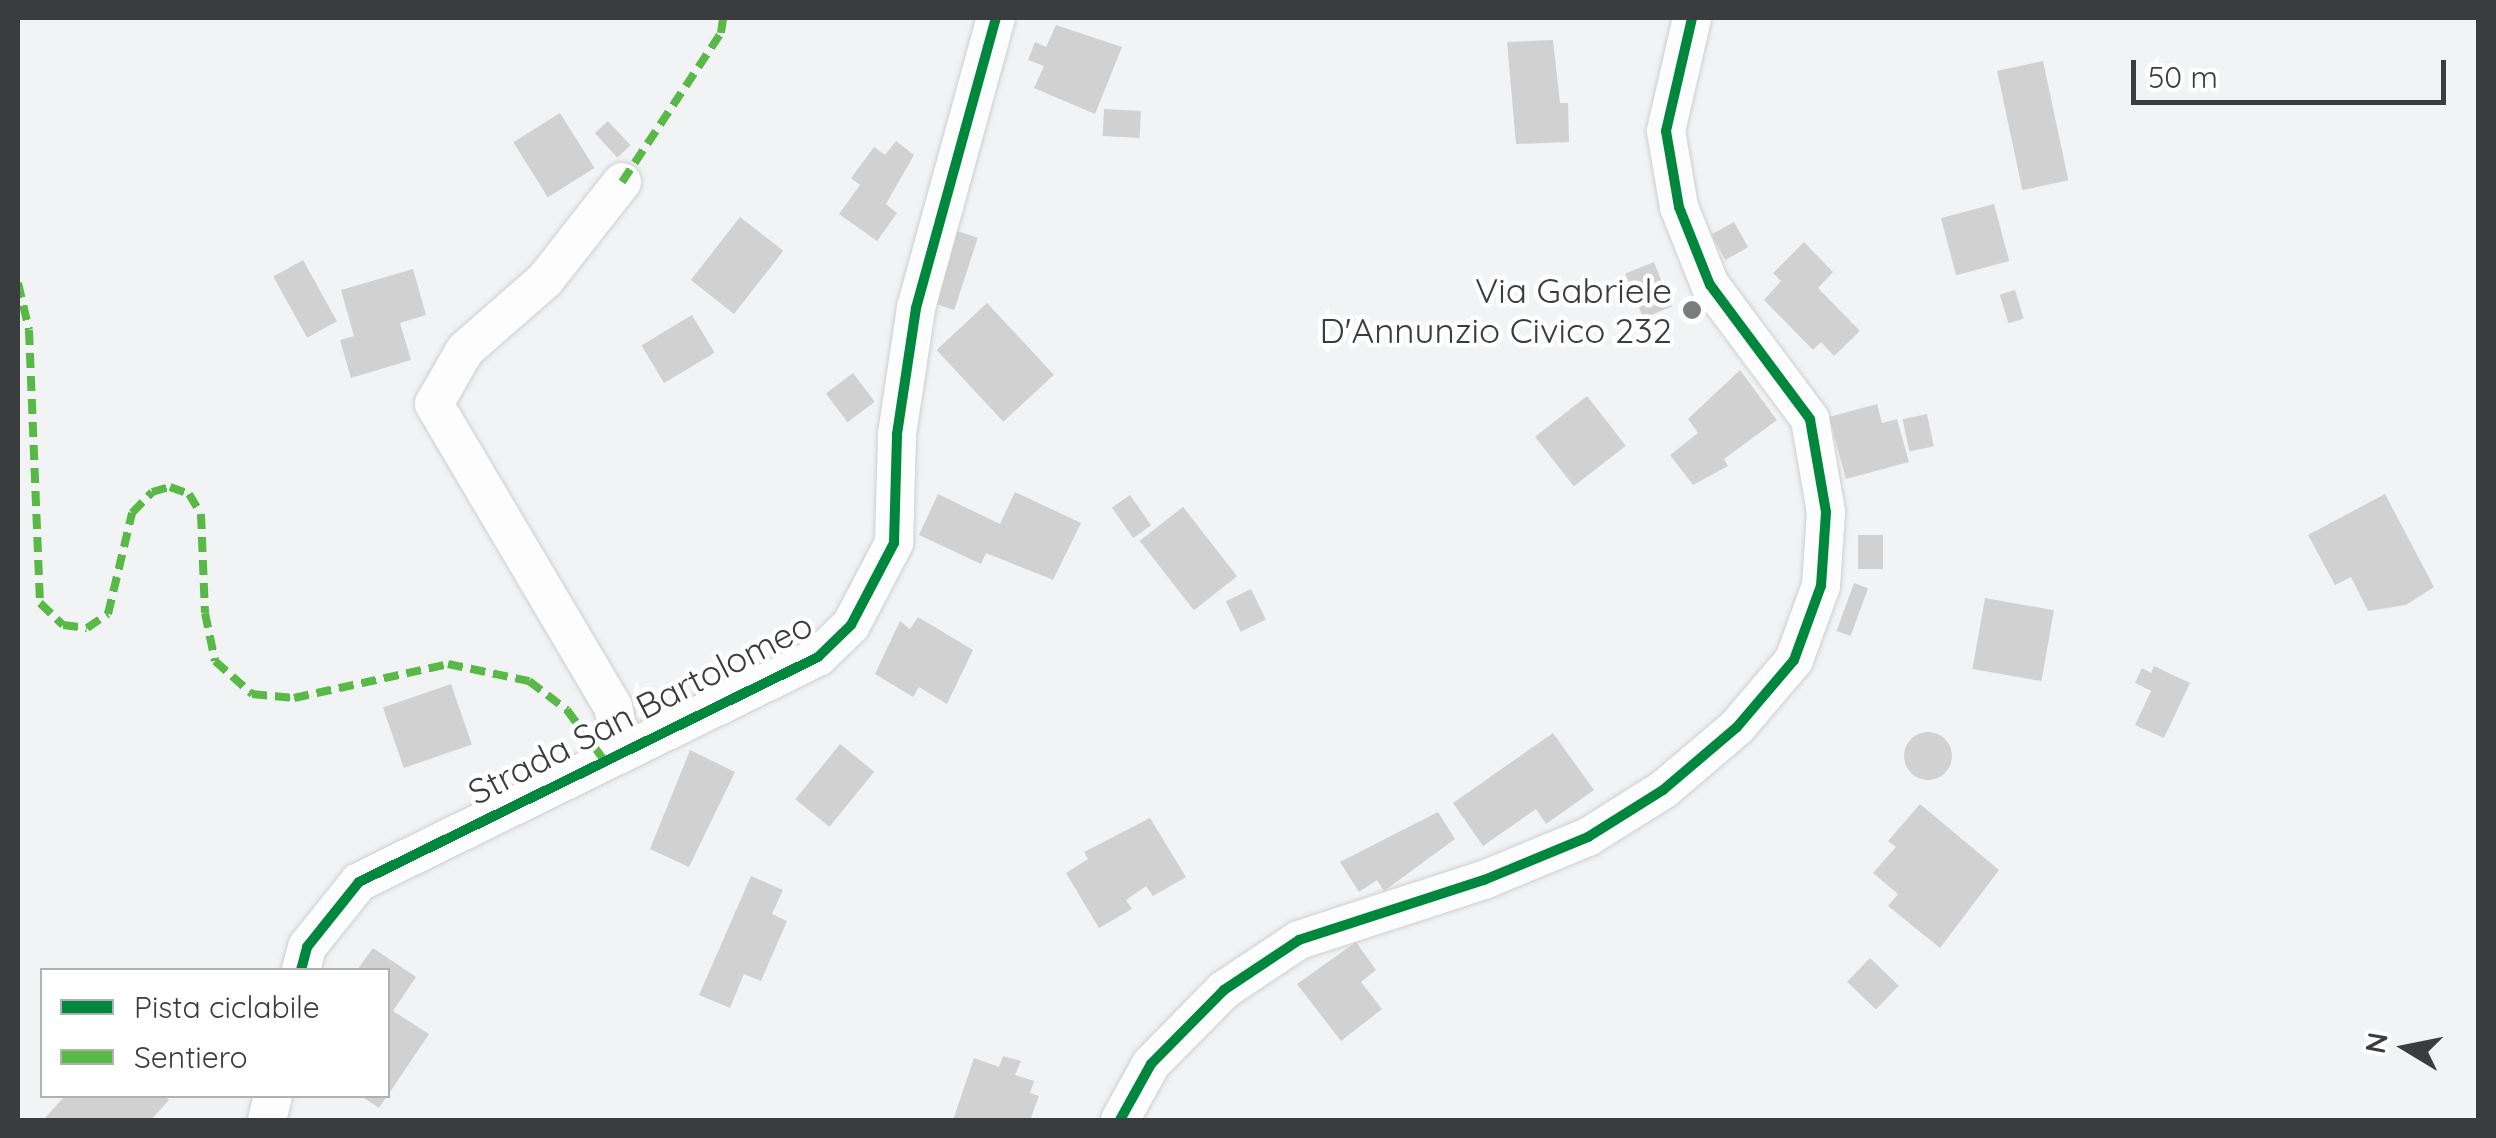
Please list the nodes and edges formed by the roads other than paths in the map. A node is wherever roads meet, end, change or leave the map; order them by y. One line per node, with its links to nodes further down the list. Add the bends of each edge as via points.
1 (996, 18): 4 (street, Strada San Bartolomeo, via 916,308 896,434 894,542 851,625 818,656)
2 (1692, 18): 6 (street, via 1666,130 1680,207 1710,284 1810,419 1826,512 1821,586 1794,660 1737,727 1663,790 1588,836 1484,880 1299,940 1239,980 1150,1064)
3 (622, 182): 4 (street, via 545,280 464,350 434,404 613,707)
4 (622, 751): 5 (street, Strada San Bartolomeo, via 360,882 307,947)
5 (302, 968)
6 (1120, 1120)

